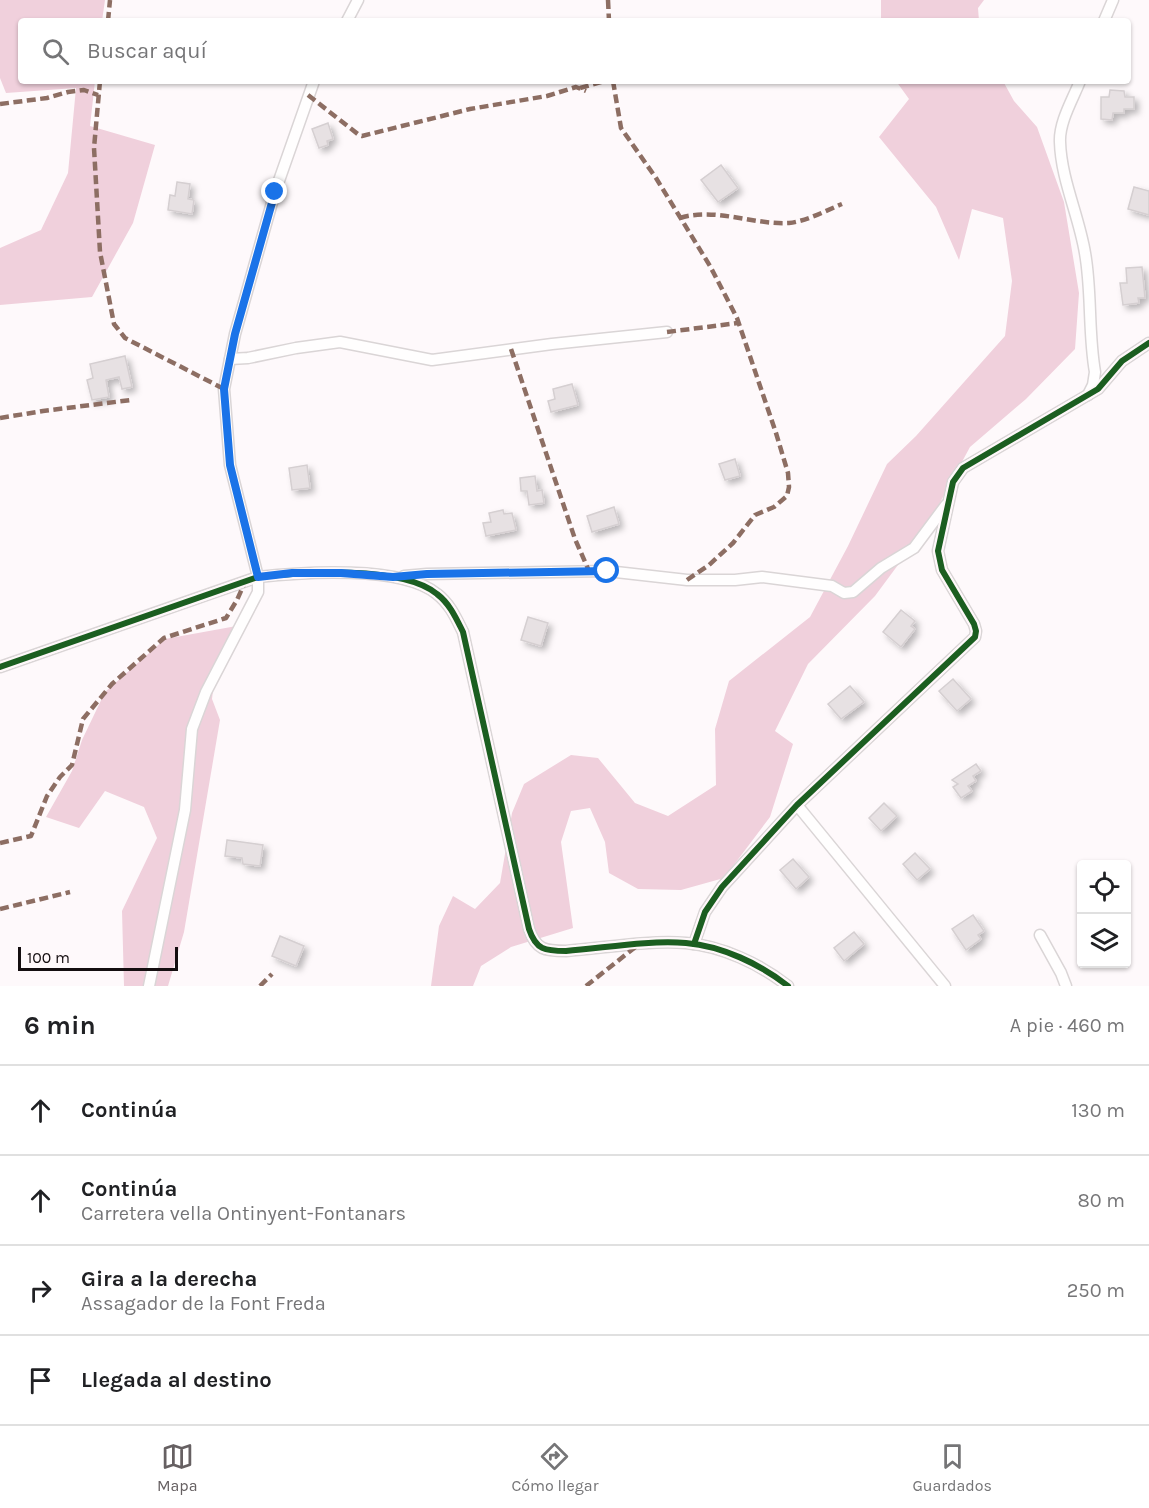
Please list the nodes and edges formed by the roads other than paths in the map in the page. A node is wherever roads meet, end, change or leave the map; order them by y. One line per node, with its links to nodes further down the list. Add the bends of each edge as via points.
1 (358, 0): 3 (street)
2 (1113, 0): 4 (street)
3 (349, 18)
4 (1105, 18)
5 (313, 84): 9 (street, via 275,192)
6 (1079, 84): 10 (street, via 1060,139 1086,256 1095,372)
7 (667, 332): 9 (street, via 432,360 340,342)
8 (1149, 343): 10 (street, via 1122,361)
9 (230, 359): 12 (street, via 224,389 230,465)
10 (1088, 396): 11 (street, via 963,468 953,482)
11 (949, 500): 13 (street, via 914,548 881,568 853,592 762,577 678,580 607,571); 15 (street, via 939,561 974,624 975,637)
12 (258, 577): 13 (street, via 321,573); 14 (street); 18 (street, via 253,604 206,692 192,729 185,810)
13 (393, 577): 17 (street, via 438,595 454,613 463,632 533,939 550,951)
14 (0, 667)
15 (798, 805): 17 (street, via 713,898); 20 (street)
16 (1040, 934): 21 (street)
17 (694, 944): 19 (street, via 752,963)
18 (149, 986)
19 (788, 986)
20 (945, 986)
21 (1066, 986)

